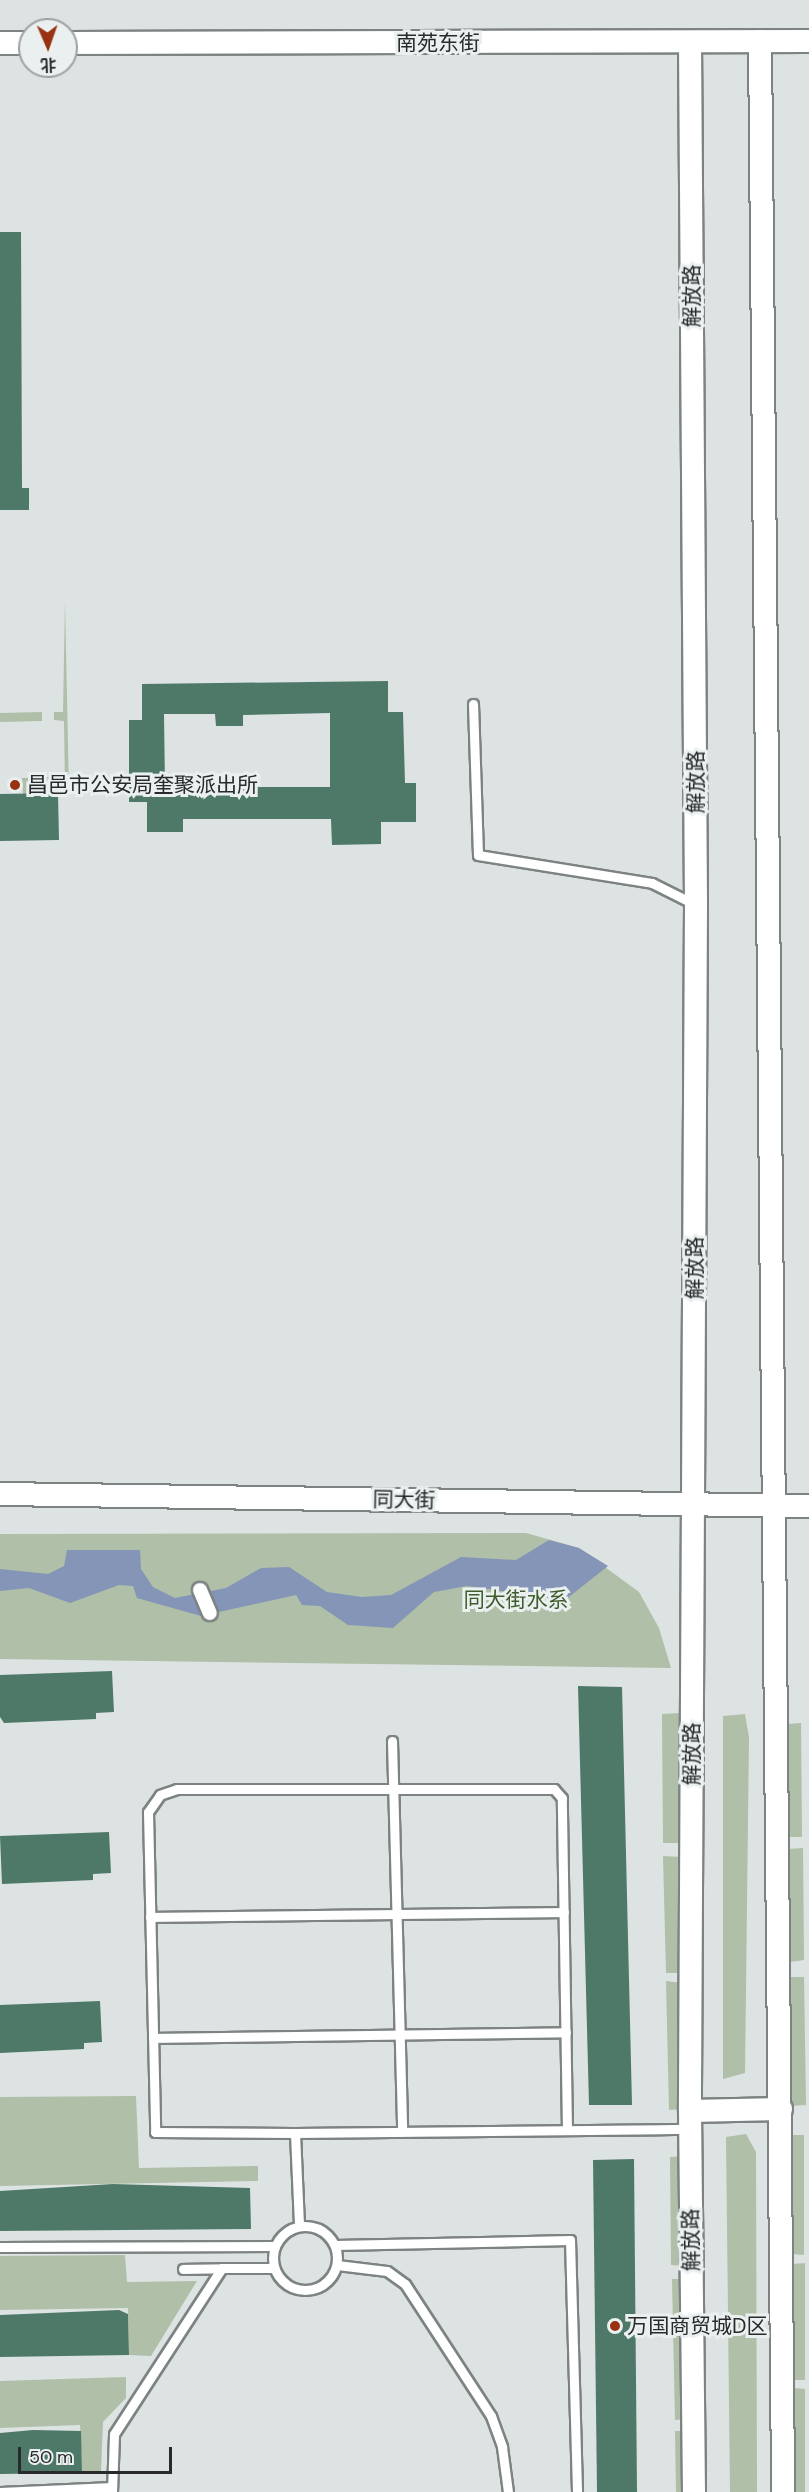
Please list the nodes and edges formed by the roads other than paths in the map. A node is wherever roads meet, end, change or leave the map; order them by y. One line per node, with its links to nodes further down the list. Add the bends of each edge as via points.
1 (760, 41): 2 (street, 南苑东街); 6 (street, 南苑东街); 11 (street)
2 (809, 41)
3 (0, 43): 4 (street)
4 (18, 43)
5 (78, 43): 6 (street, 南苑东街)
6 (690, 43): 8 (street, 解放路)
7 (473, 704): 8 (lane, via 478,855 652,883)
8 (696, 905): 10 (street, 解放路)
9 (0, 1494): 10 (street, 同大街)
10 (694, 1505): 11 (street, 同大街); 24 (street, 解放路)
11 (770, 1506): 12 (street, 同大街); 23 (street)
12 (809, 1506)
13 (200, 1590): 14 (street)
14 (210, 1612)
15 (392, 1741): 16 (lane)
16 (392, 1789): 17 (lane, via 554,1789 562,1798); 18 (lane); 19 (lane, via 177,1789 160,1795 148,1812)
17 (564, 1912): 18 (lane); 20 (lane)
18 (397, 1915): 19 (lane); 21 (lane)
19 (150, 1917): 22 (lane)
20 (566, 2032): 21 (lane); 25 (lane)
21 (401, 2034): 22 (lane); 26 (lane)
22 (153, 2038): 27 (lane, via 155,2132)
23 (781, 2109): 24 (street); 41 (street)
24 (690, 2120): 25 (lane); 40 (street, 解放路)
25 (567, 2130): 26 (lane)
26 (402, 2132): 27 (lane)
27 (295, 2133): 28 (lane)
28 (299, 2226): 29 (lane, via 320,2229); 30 (lane)
29 (335, 2245): 32 (lane); 39 (lane, via 570,2240)
30 (275, 2246): 31 (lane); 34 (lane)
31 (0, 2247)
32 (337, 2265): 34 (lane, via 327,2282 308,2290 287,2285); 38 (lane, via 387,2271 405,2284 491,2416 502,2446)
33 (222, 2268): 34 (lane); 35 (lane); 36 (lane, via 114,2434)
34 (274, 2268)
35 (183, 2269)
36 (112, 2490): 37 (lane)
37 (0, 2492)
38 (508, 2492)
39 (577, 2492)
40 (694, 2492)
41 (783, 2492)

